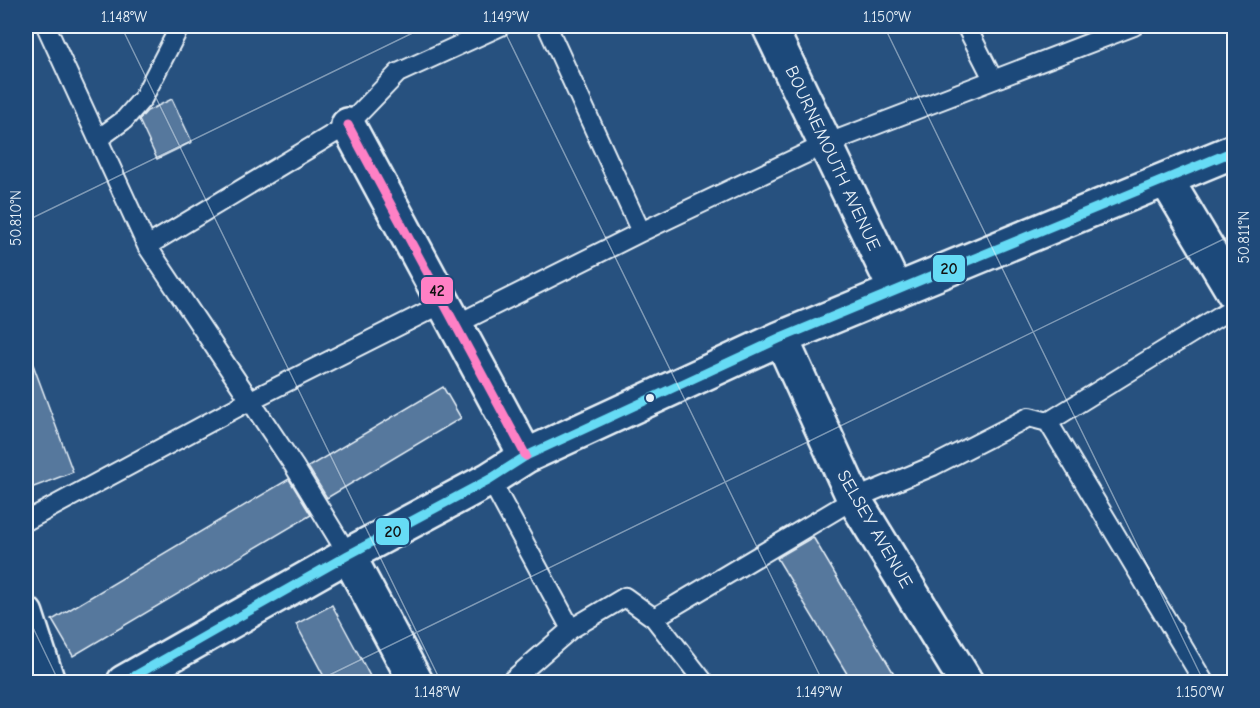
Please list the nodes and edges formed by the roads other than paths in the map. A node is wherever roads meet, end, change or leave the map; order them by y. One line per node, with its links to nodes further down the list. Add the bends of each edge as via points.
1 (46, 26): 10 (lane)
2 (180, 26): 10 (lane, via 143,98 124,120)
3 (501, 26): 9 (lane, via 398,73)
4 (547, 26): 14 (lane)
5 (769, 26): 11 (street, BOURNEMOUTH AVENUE)
6 (966, 26): 8 (lane)
7 (1134, 26): 8 (lane)
8 (993, 79): 11 (lane)
9 (348, 125): 15 (lane); 19 (street)
10 (98, 139): 15 (lane)
11 (826, 144): 14 (lane); 16 (street, BOURNEMOUTH AVENUE)
12 (1234, 151): 13 (street)
13 (1167, 180): 16 (street); 17 (street)
14 (641, 232): 19 (lane)
15 (147, 246): 21 (lane)
16 (896, 291): 20 (street)
17 (1234, 293)
18 (1234, 307): 22 (lane)
19 (449, 314): 21 (lane); 23 (street)
20 (781, 338): 23 (street); 25 (street, SELSEY AVENUE)
21 (249, 401): 26 (lane); 27 (lane)
22 (1048, 422): 25 (lane, via 1029,417 933,466); 37 (lane)
23 (526, 456): 24 (street)
24 (490, 479): 27 (street); 30 (lane)
25 (854, 499): 29 (lane); 36 (street, SELSEY AVENUE)
26 (26, 521)
27 (348, 555): 32 (street); 33 (street)
28 (26, 614): 31 (street)
29 (654, 618): 30 (lane, via 625,597); 35 (lane)
30 (571, 629): 34 (lane)
31 (48, 682)
32 (124, 682)
33 (416, 682)
34 (510, 682)
35 (704, 682)
36 (966, 682)
37 (1204, 682)

